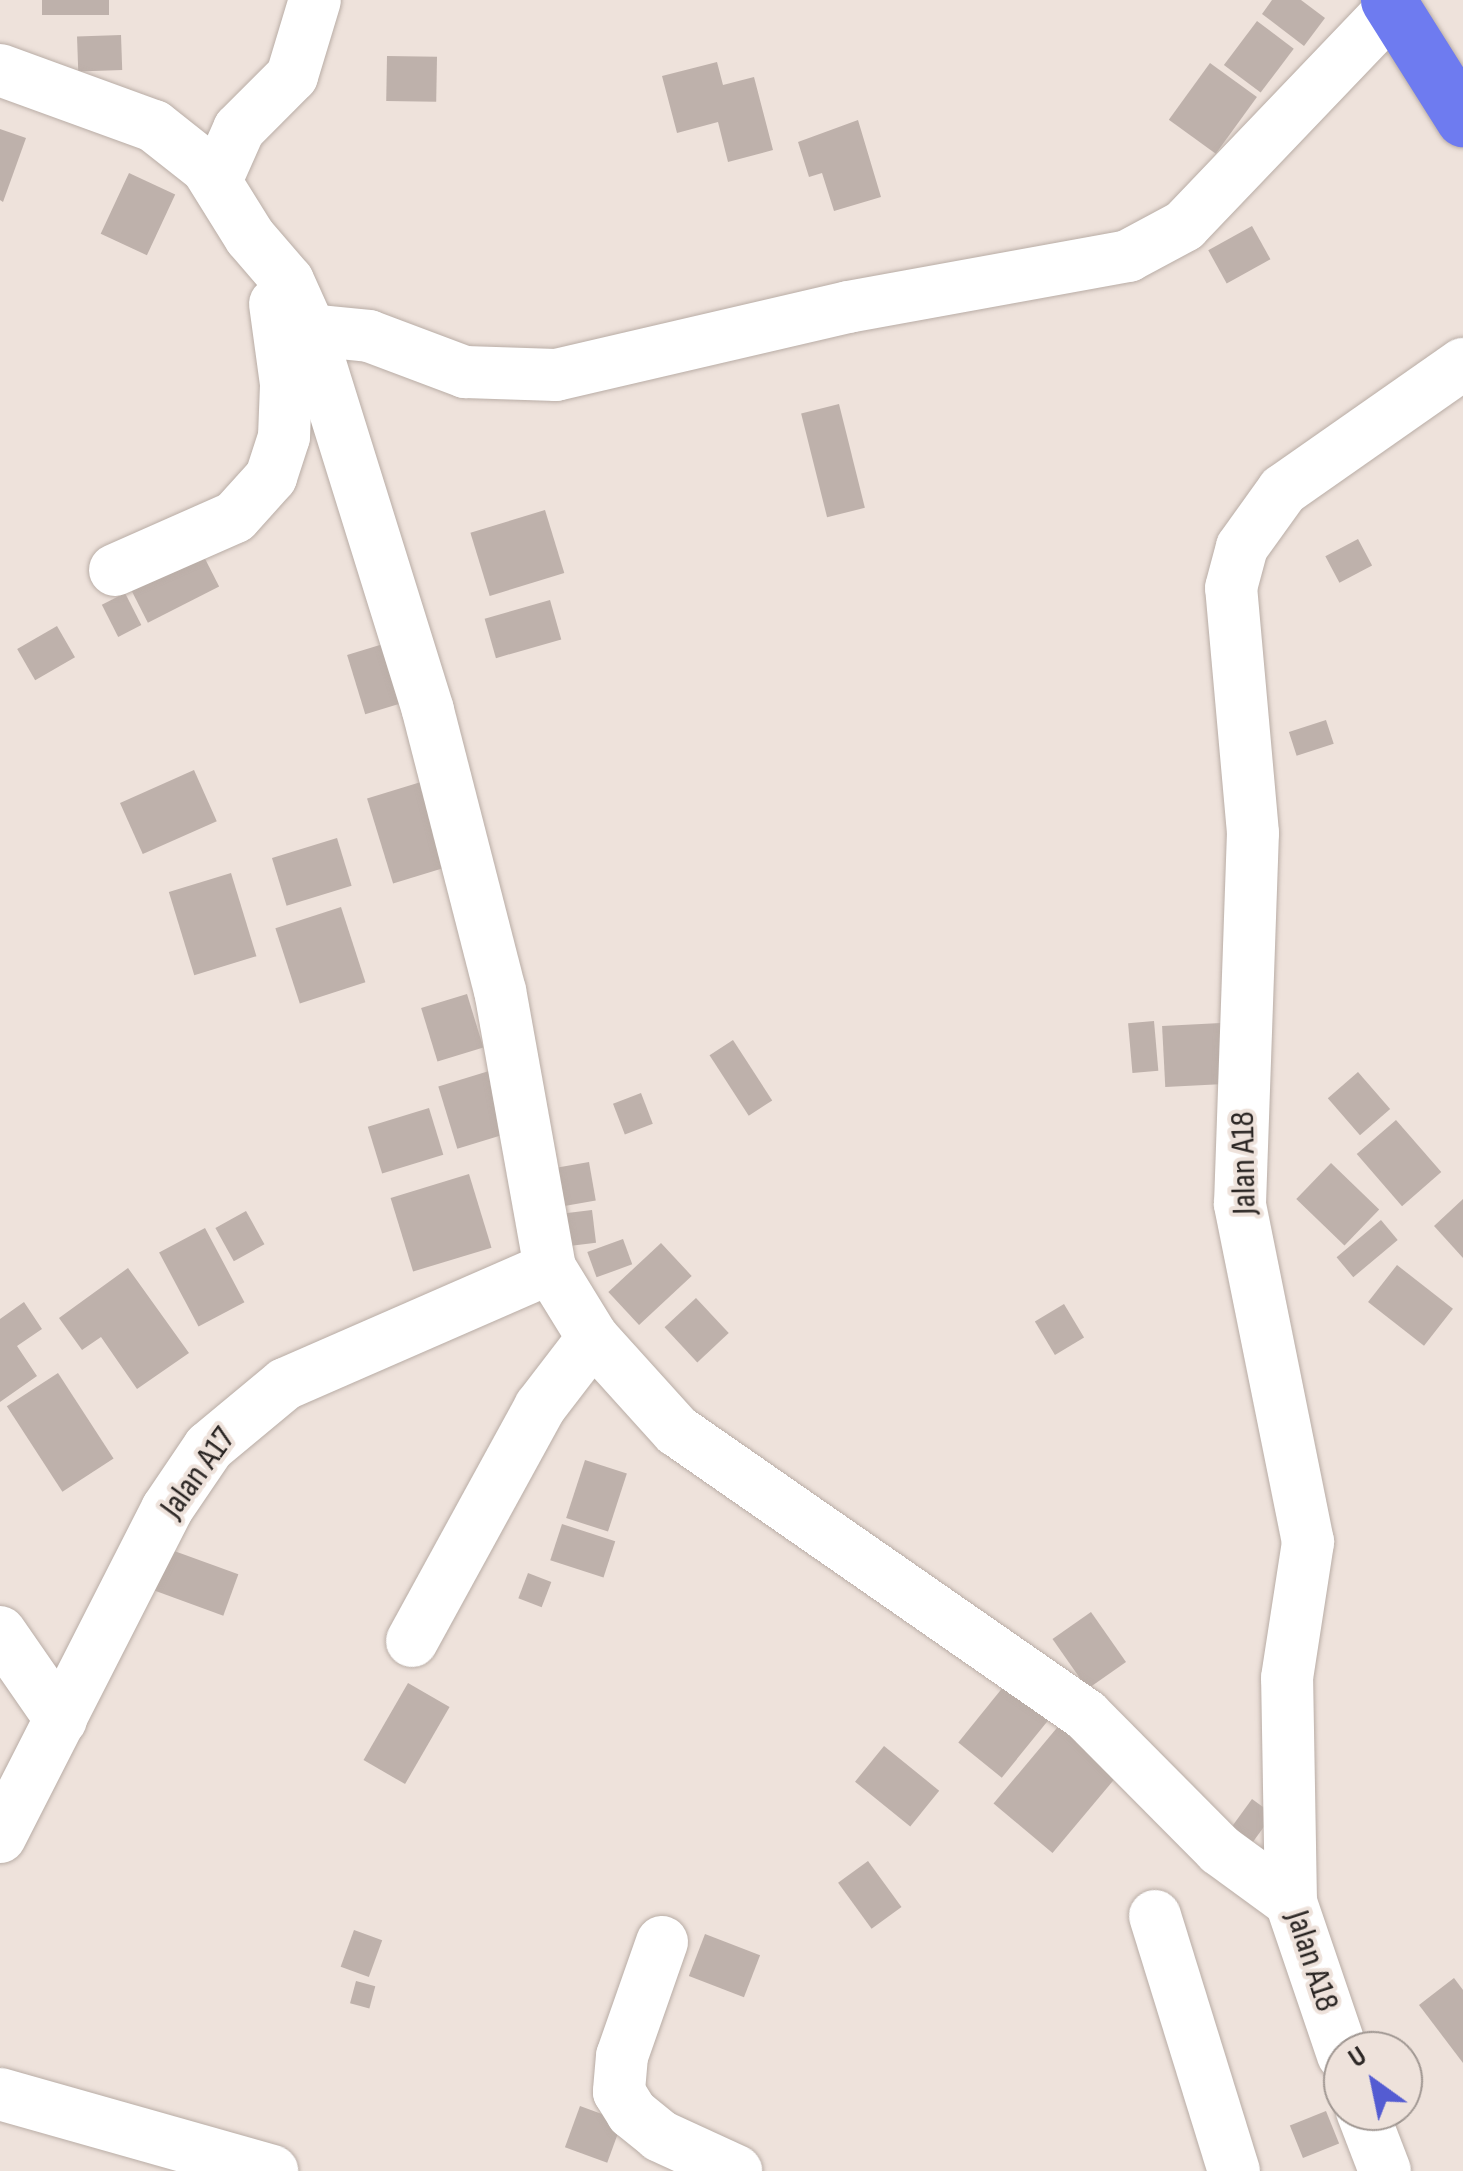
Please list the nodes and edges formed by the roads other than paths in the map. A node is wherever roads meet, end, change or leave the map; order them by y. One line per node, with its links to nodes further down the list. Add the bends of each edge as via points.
1 (315, 0): 5 (street, via 292,76 240,129)
2 (1390, 4): 4 (highway); 7 (street, via 1184,226 1128,256 848,307 556,375 465,372 369,336)
3 (0, 70): 5 (street, via 154,126)
4 (1463, 119)
5 (216, 181): 6 (street)
6 (276, 267): 7 (street); 9 (street, via 286,384 284,437 271,476 235,516)
7 (310, 330): 10 (street, via 422,691 500,990)
8 (1463, 364): 16 (street, Jalan A18, via 1284,490 1242,546 1231,588 1253,833 1240,1204 1308,1542 1286,1678)
9 (116, 570)
10 (550, 1268): 11 (street); 14 (street, Jalan A17, via 285,1384 245,1411 209,1447 168,1508)
11 (592, 1338): 13 (street, via 540,1407); 16 (street, via 677,1431 1086,1714 1220,1850)
12 (0, 1632): 14 (street)
13 (412, 1641)
14 (61, 1720): 15 (street, Jalan A17)
15 (0, 1837)
16 (1291, 1902): 19 (street, Jalan A18)
17 (1155, 1916): 24 (street)
18 (662, 1942): 23 (street, via 622,2056 619,2092 660,2136)
19 (1335, 2031)
20 (0, 2094): 22 (street)
21 (1370, 2131): 25 (street)
22 (256, 2169)
23 (736, 2171)
24 (1234, 2171)
25 (1385, 2171)

